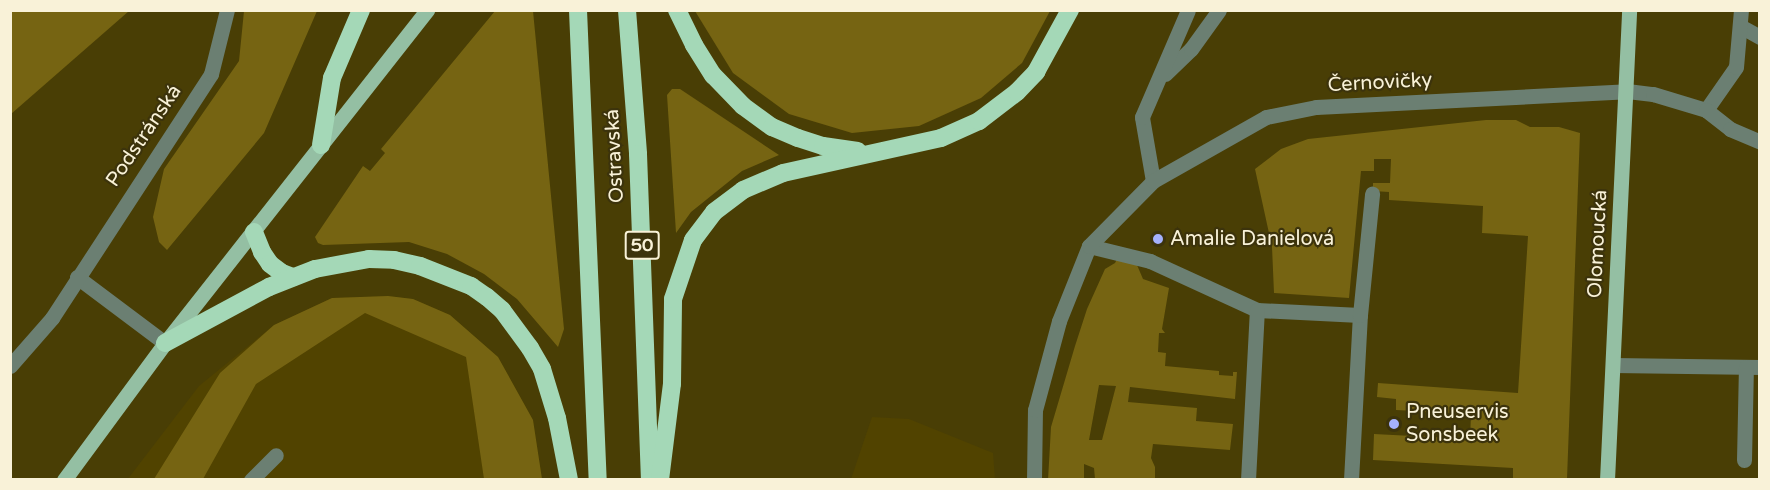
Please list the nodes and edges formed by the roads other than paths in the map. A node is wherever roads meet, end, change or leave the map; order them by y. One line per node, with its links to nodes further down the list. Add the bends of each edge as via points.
1 (227, 10): 24 (street, Podstránská, via 211,74)
2 (361, 10): 18 (highway, via 333,78)
3 (427, 10): 18 (main road)
4 (578, 10): 37 (highway, Ostravská)
5 (627, 10): 38 (highway, Ostravská / 50, via 639,189)
6 (677, 10): 19 (highway, 50, via 713,75 743,106 772,127 823,146)
7 (1070, 10): 19 (highway, 50, via 1036,72 999,108 941,138)
8 (1188, 10): 14 (street)
9 (1219, 10): 14 (street, via 1191,49)
10 (1629, 10): 15 (main road, Olomoucká)
11 (1741, 10): 12 (street)
12 (1740, 27): 13 (street); 16 (street, via 1736,67)
13 (1760, 37)
14 (1159, 80): 20 (street, via 1142,117)
15 (1627, 91): 16 (street, Černovičky, via 1653,94); 20 (street, Černovičky, via 1316,107 1266,117); 29 (main road, Olomoucká)
16 (1706, 111): 17 (street, Černovičky, via 1730,129)
17 (1760, 142)
18 (321, 145): 22 (main road)
19 (878, 151): 39 (highway, 50, via 783,173 743,190 714,212 693,240 673,299 672,384)
20 (1153, 181): 23 (street, Černovičky)
21 (1372, 194): 27 (street)
22 (254, 232): 25 (highway, via 270,264); 28 (main road)
23 (1089, 246): 26 (street, via 1150,261); 40 (street, Černovičky, via 1059,321 1035,410)
24 (76, 277): 28 (street); 30 (street, Podstránská, via 52,318)
25 (293, 277): 28 (highway); 36 (highway, via 338,263 394,260 435,271 487,297 516,328 542,369 558,418)
26 (1257, 310): 27 (street); 41 (street)
27 (1360, 315): 42 (street)
28 (165, 344): 34 (main road)
29 (1613, 365): 31 (street); 43 (main road, Olomoucká)
30 (10, 366)
31 (1753, 367): 33 (street)
32 (276, 455): 35 (street)
33 (1744, 460)
34 (64, 480)
35 (251, 480)
36 (569, 480)
37 (597, 480)
38 (650, 480)
39 (660, 480)
40 (1034, 480)
41 (1248, 480)
42 (1351, 480)
43 (1607, 480)

